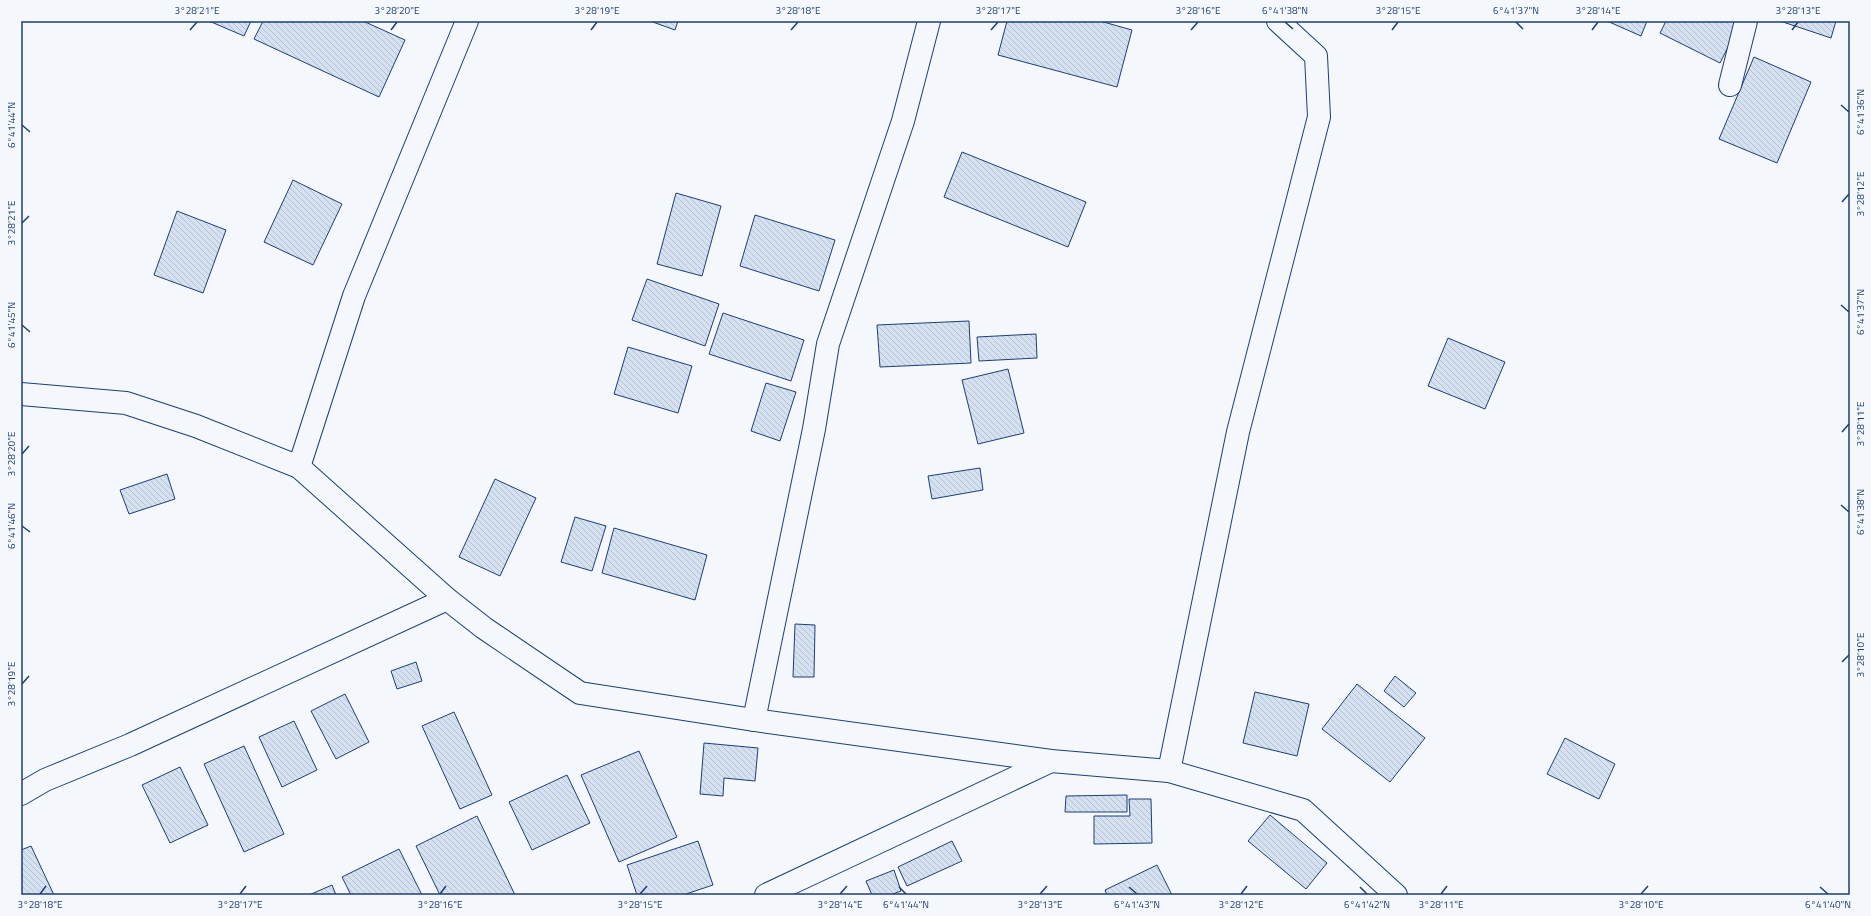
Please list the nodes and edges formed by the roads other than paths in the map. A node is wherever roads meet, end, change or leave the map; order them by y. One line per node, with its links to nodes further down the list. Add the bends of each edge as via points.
1 (467, 21): 7 (street, via 354,296)
2 (929, 21): 9 (street, via 903,120 828,344 814,429)
3 (1278, 21): 11 (street, via 1316,56 1319,117 1238,432)
4 (1746, 21): 5 (street)
5 (1730, 85)
6 (21, 394): 7 (street, via 126,403 196,426)
7 (299, 467): 8 (street)
8 (447, 599): 9 (street, via 484,628 580,693); 12 (street, via 130,745 45,780)
9 (754, 720): 10 (street)
10 (1052, 761): 11 (street); 13 (street)
11 (1169, 771): 14 (street, via 1303,810)
12 (21, 794)
13 (766, 895)
14 (1396, 895)

